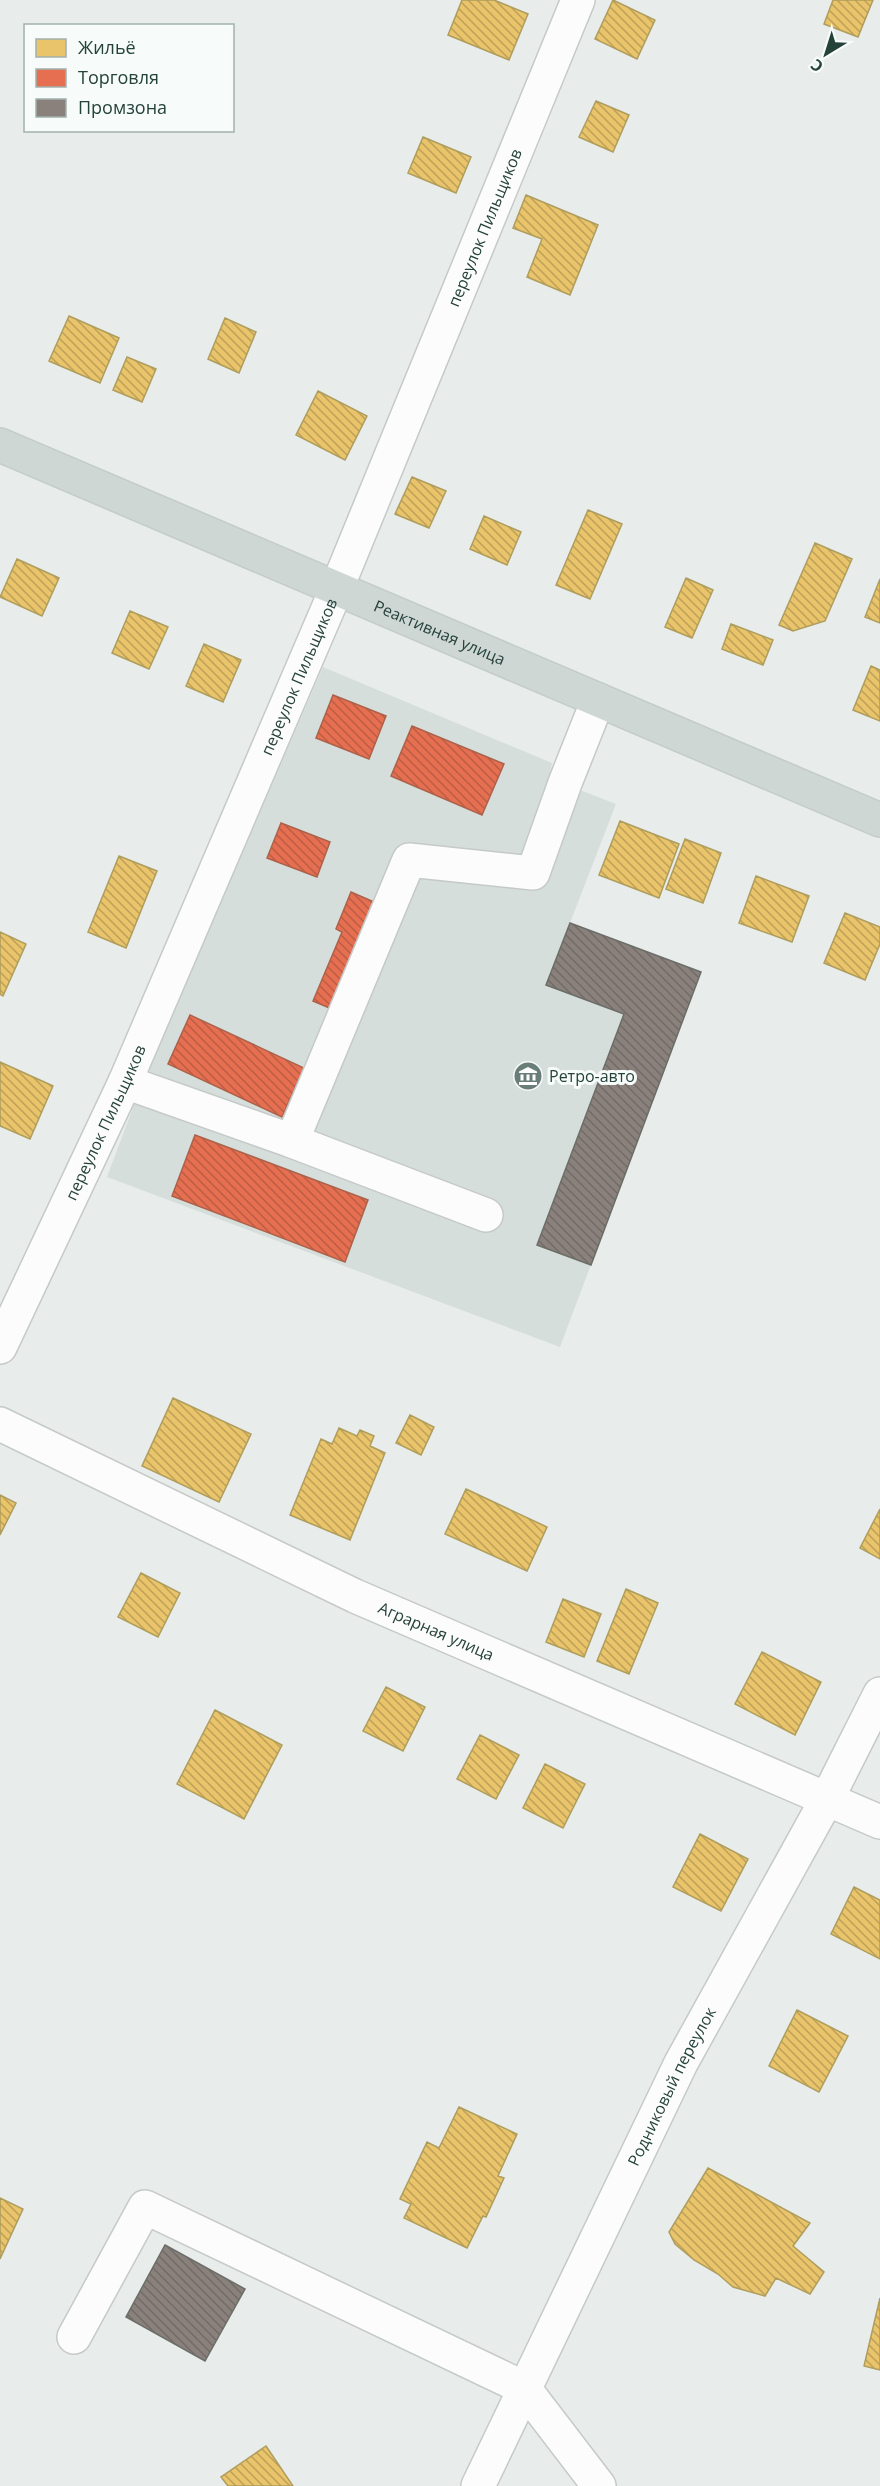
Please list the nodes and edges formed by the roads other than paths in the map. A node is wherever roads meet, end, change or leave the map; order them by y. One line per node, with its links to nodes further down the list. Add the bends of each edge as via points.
1 (578, 0): 3 (street, переулок Пильщиков)
2 (0, 445): 3 (main road, Реактивная улица)
3 (336, 590): 4 (main road, Реактивная улица); 6 (street, переулок Пильщиков)
4 (598, 700): 5 (main road, Реактивная улица); 7 (street, via 533,873 409,860)
5 (880, 820)
6 (125, 1082): 7 (street); 9 (street, переулок Пильщиков)
7 (292, 1141): 8 (street)
8 (486, 1215)
9 (0, 1347)
10 (0, 1424): 12 (street, Аграрная улица, via 355,1596)
11 (880, 1694): 12 (street, Родниковый переулок)
12 (827, 1799): 13 (street, Аграрная улица); 15 (street, Родниковый переулок, via 681,2063)
13 (880, 1822)
14 (74, 2337): 15 (street, via 145,2207)
15 (524, 2388): 16 (street, Родниковый переулок); 17 (street)
16 (478, 2486)
17 (599, 2486)

